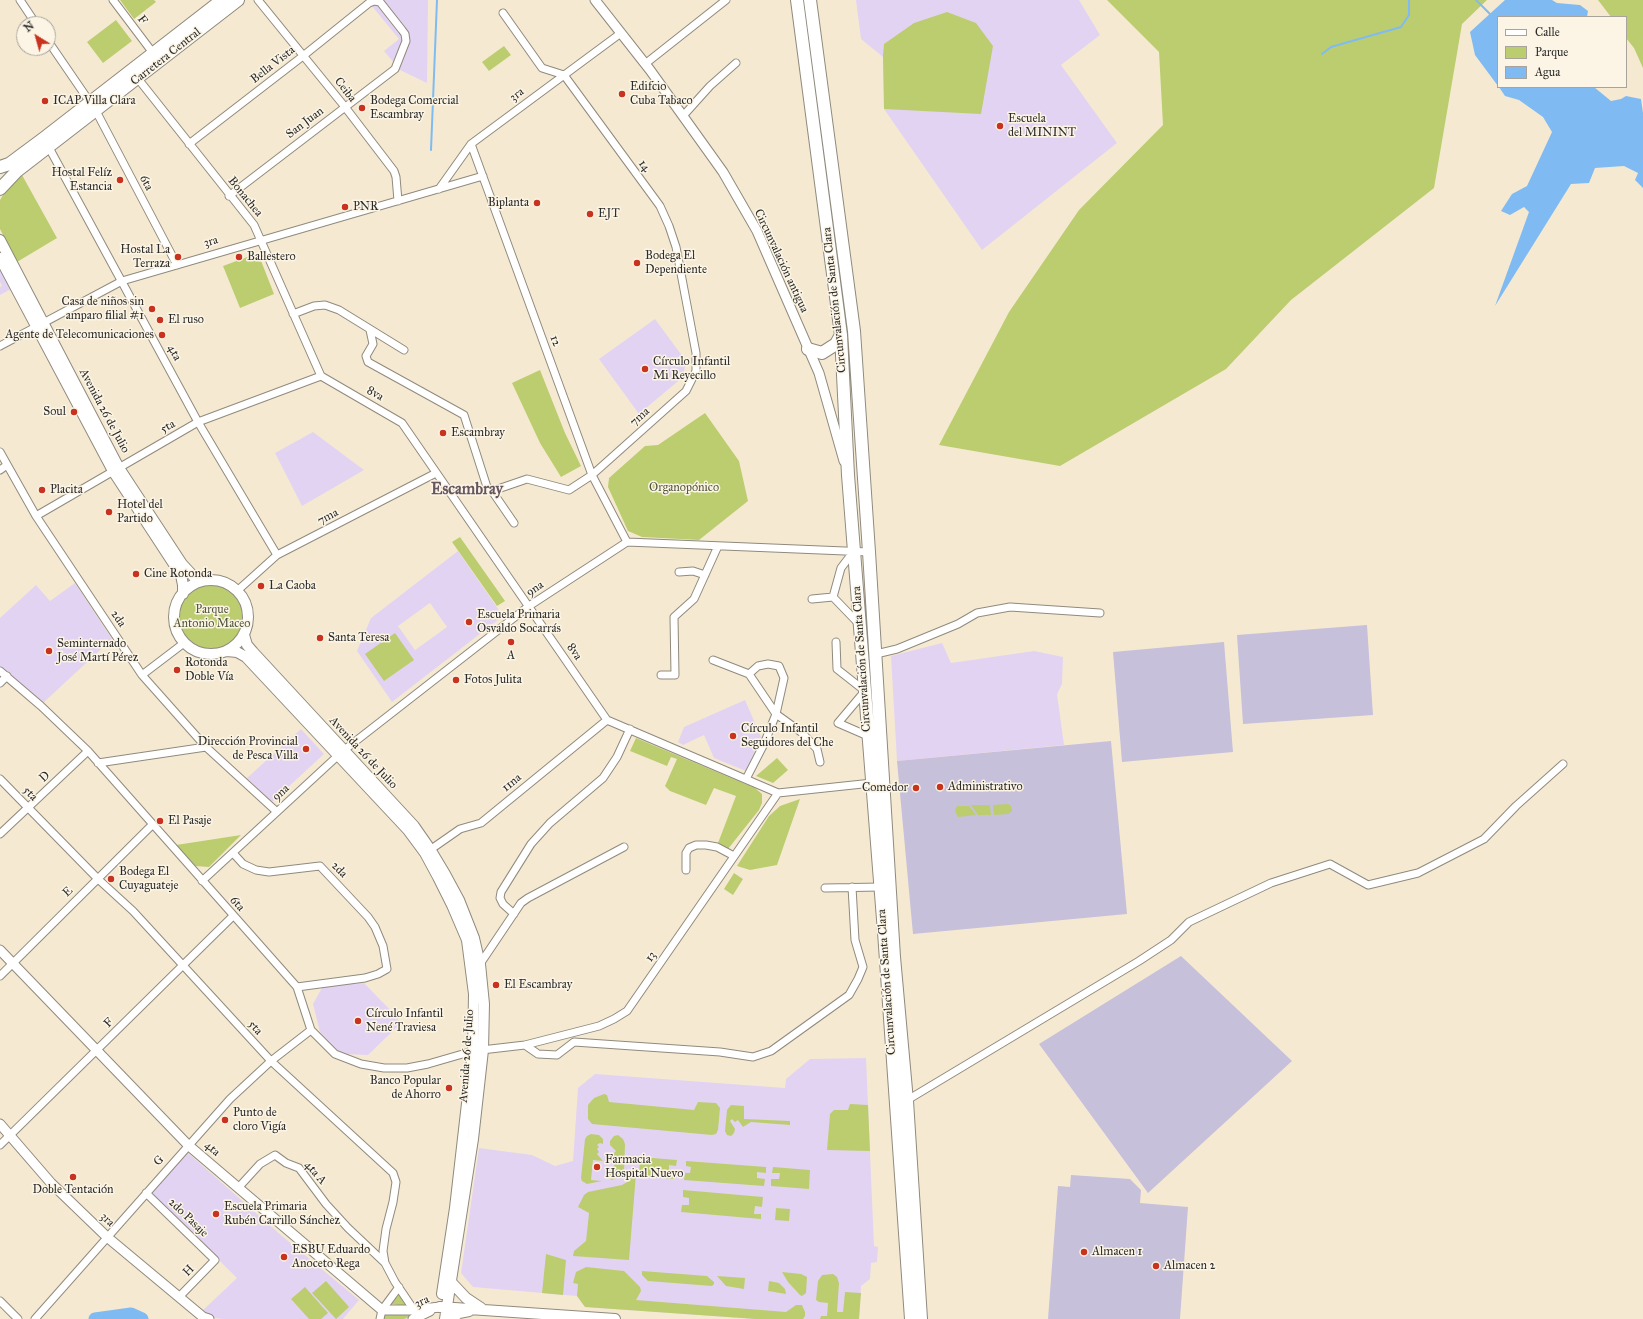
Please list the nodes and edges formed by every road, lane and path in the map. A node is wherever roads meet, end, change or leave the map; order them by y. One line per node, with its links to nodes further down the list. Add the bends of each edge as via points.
1 (20, 0): 11 (street)
2 (114, 0): 14 (street, F)
3 (222, 0): 14 (main road, Carretera Central)
4 (238, 0): 19 (main road, Carretera Central)
5 (258, 0): 15 (street, Ceiba)
6 (595, 0): 12 (street, Circunvalación antigua)
7 (726, 0): 17 (street)
8 (797, 0): 41 (main road, Circunvalación de Santa Clara)
9 (810, 0): 63 (main road, Circunvalación de Santa Clara, via 854,331)
10 (503, 13): 20 (street, via 542,68)
11 (31, 16)
12 (621, 33): 17 (street, Circunvalación antigua); 20 (street, 3ra)
13 (56, 53): 21 (street, 6ta)
14 (153, 54): 19 (main road, Carretera Central)
15 (304, 56): 18 (street, Bella Vista, via 374,1 380,2 405,34 406,41); 22 (street, Ceiba); 25 (street, Bella Vista)
16 (736, 63): 23 (street, via 710,86)
17 (645, 64): 23 (street, Circunvalación antigua)
18 (395, 69): 22 (street, San Juan)
19 (134, 74): 21 (main road, Carretera Central); 25 (street, Bonachea)
20 (564, 75): 26 (street, 3ra); 47 (street, 14, via 660,206 669,226 676,247 694,338)
21 (93, 107): 24 (main road, Carretera Central); 36 (street, 6ta)
22 (345, 107): 31 (street, San Juan); 32 (street, Ceiba, via 394,171)
23 (683, 116): 46 (street, Circunvalación antigua, via 723,172 757,231)
24 (47, 143): 27 (main road, Carretera Central); 29 (main road, Carretera Central); 37 (street, 4ta)
25 (189, 144): 31 (street, Bonachea)
26 (471, 144): 28 (street, 12); 30 (street, 3ra)
27 (0, 167)
28 (483, 176): 30 (street, 3ra); 55 (street, 12)
29 (0, 189)
30 (439, 189): 32 (street, 3ra)
31 (229, 196): 34 (street, Bonachea, via 254,225)
32 (398, 201): 34 (street, 3ra)
33 (0, 240): 39 (main road, Avenida 26 de Julio)
34 (260, 240): 36 (street, 3ra); 38 (street, Bonachea)
35 (0, 258): 39 (main road, Avenida 26 de Julio)
36 (177, 265): 37 (street, 3ra)
37 (122, 281): 39 (street, 3ra); 49 (street, 4ta)
38 (293, 314): 40 (street, via 314,306 326,305 339,310); 48 (street, Bonachea)
39 (39, 325): 44 (street, 3ra); 53 (main road, Avenida 26 de Julio)
40 (370, 330): 42 (street); 43 (street)
41 (841, 335): 46 (main road, via 836,344 822,352); 56 (main road, Circunvalación de Santa Clara)
42 (383, 337): 43 (street); 45 (street)
43 (373, 344): 57 (street, via 366,356 368,362 464,416 487,487)
44 (0, 346)
45 (404, 350)
46 (808, 350): 56 (street, Circunvalación antigua, via 819,373)
47 (696, 371): 55 (street, 7ma, via 686,391)
48 (321, 376): 49 (street, 5ta); 54 (street, 8va, via 402,423)
49 (198, 422): 53 (street, 5ta); 64 (street, 4ta)
50 (0, 452): 51 (street, 2da)
51 (7, 465): 52 (street); 58 (street, 2da)
52 (0, 470)
53 (116, 470): 58 (street, 5ta); 67 (main road, Avenida 26 de Julio, via 188,572); 69 (main road, Avenida 26 de Julio, via 181,575)
54 (436, 472): 64 (street, 7ma); 72 (street, 8va)
55 (592, 475): 57 (street, 7ma, via 569,490 527,479); 60 (street, 12)
56 (848, 475): 62 (main road, Circunvalación de Santa Clara)
57 (492, 491): 59 (street)
58 (36, 516): 83 (street, 2da)
59 (514, 523)
60 (627, 542): 61 (street); 72 (street, 9na)
61 (718, 546): 62 (street); 66 (street)
62 (854, 551): 63 (street); 70 (street, via 841,568); 74 (main road, Circunvalación de Santa Clara)
63 (869, 552): 79 (main road, Circunvalación de Santa Clara)
64 (276, 555): 68 (street, 7ma)
65 (679, 572): 66 (street, via 693,571)
66 (705, 575): 84 (street, via 694,599 674,617 675,675)
67 (202, 581): 68 (main road, via 224,582); 69 (main road)
68 (237, 591): 75 (main road, via 246,604 248,615)
69 (183, 594): 76 (main road, via 176,605 174,617 176,629)
70 (833, 597): 71 (street); 74 (street)
71 (812, 599)
72 (529, 606): 89 (street, 8va); 94 (street, 9na)
73 (1100, 614): 79 (street, via 1010,607 977,613 958,624 904,646)
74 (860, 625): 87 (main road, Circunvalación de Santa Clara)
75 (244, 635): 78 (main road); 94 (main road, Avenida 26 de Julio, via 253,652)
76 (184, 642): 78 (main road, via 202,653 215,654); 83 (street)
77 (836, 642): 87 (street, via 837,669)
78 (227, 651): 94 (main road, Avenida 26 de Julio, via 237,652 246,657)
79 (876, 654): 118 (main road, Circunvalación de Santa Clara)
80 (713, 660): 82 (street)
81 (0, 671): 85 (street, 6ta)
82 (749, 674): 88 (street); 88 (street, via 758,666 779,666 784,678)
83 (142, 675): 92 (street, 2da)
84 (662, 675)
85 (7, 676): 86 (street); 93 (street, 6ta)
86 (0, 683)
87 (865, 691): 91 (main road, Circunvalación de Santa Clara); 91 (street, via 838,723)
88 (776, 714): 95 (street, via 801,732 817,749); 99 (street)
89 (607, 720): 90 (street); 107 (street, 11na, via 481,824 460,829)
90 (630, 729): 99 (street); 116 (street, via 617,757 603,778 550,823 531,844 501,892 503,904)
91 (868, 736): 100 (main road, Circunvalación de Santa Clara)
92 (206, 747): 96 (street); 103 (street, 2da)
93 (88, 751): 96 (street, 6ta); 102 (street, D)
94 (341, 754): 103 (street, 9na); 107 (main road, Avenida 26 de Julio)
95 (820, 762)
96 (98, 763): 104 (street, 6ta)
97 (1563, 764): 130 (street, via 1484,839 1418,873 1368,885 1330,864 1271,883 1189,922 1171,940 1139,961)
98 (0, 779): 102 (street, 5ta)
99 (746, 779): 101 (street)
100 (872, 783): 101 (street); 114 (main road, Circunvalación de Santa Clara)
101 (778, 793): 109 (street, 13)
102 (28, 808): 105 (street, D); 111 (street, 5ta)
103 (277, 812): 108 (street, 9na)
104 (152, 825): 111 (street, E); 112 (street, 6ta)
105 (0, 834)
106 (624, 847): 116 (street, via 528,898)
107 (428, 851): 121 (main road, Avenida 26 de Julio, via 459,900 474,938); 128 (main road, Avenida 26 de Julio, via 467,940)
108 (233, 853): 112 (street, 9na); 124 (street, 2da, via 243,864 269,872 320,866 375,927 383,946 387,969 365,978)
109 (734, 856): 110 (street, via 717,847 696,845 689,848 686,853); 126 (street, 13, via 627,1011 599,1026)
110 (686, 870)
111 (98, 878): 120 (street, E); 122 (street, 5ta)
112 (202, 881): 117 (street, 6ta)
113 (852, 887): 114 (street); 115 (street); 126 (street, via 854,940 863,967 858,979 849,995 771,1051 754,1057 720,1052 574,1042 557,1056 538,1054)
114 (880, 887): 118 (main road, Circunvalación de Santa Clara)
115 (825, 888)
116 (514, 914): 121 (street)
117 (233, 916): 122 (street, F); 124 (street, 6ta)
118 (888, 934): 130 (main road, Circunvalación de Santa Clara); 131 (main road, Circunvalación de Santa Clara)
119 (0, 950): 120 (street, 4ta)
120 (12, 963): 123 (street, E); 127 (street, 4ta)
121 (480, 964): 128 (main road, Avenida 26 de Julio, via 484,1004)
122 (183, 965): 127 (street, F); 129 (street, 5ta)
123 (0, 976)
124 (297, 987): 125 (street, 6ta)
125 (311, 1030): 128 (street, 6ta, via 335,1054 361,1064 384,1068 407,1068 428,1064); 129 (street, G)
126 (525, 1045): 128 (street, 13)
127 (96, 1050): 133 (street, F); 135 (street, 4ta)
128 (478, 1050): 141 (main road, Avenida 26 de Julio, via 473,1139); 146 (main road, Avenida 26 de Julio, via 455,1208)
129 (271, 1061): 135 (street, G, via 230,1099); 140 (street, 5ta, via 393,1173 396,1182 386,1228 383,1251)
130 (907, 1101): 131 (street); 150 (main road, Circunvalación de Santa Clara)
131 (896, 1107): 145 (main road, Circunvalación de Santa Clara)
132 (0, 1124): 133 (street, 3ra)
133 (10, 1135): 134 (street, F); 138 (street, 3ra, via 51,1183)
134 (0, 1145)
135 (188, 1145): 136 (street, 4ta); 137 (street, G)
136 (239, 1187): 140 (street, 4ta A, via 260,1164 275,1155 299,1168 326,1204); 148 (street, 4ta)
137 (146, 1193): 138 (street, G); 139 (street, 2do Pasaje)
138 (107, 1237): 143 (street, 3ra); 152 (street, G)
139 (215, 1260): 143 (street, H)
140 (385, 1263): 142 (street, 5ta)
141 (451, 1282): 146 (main road, Avenida 26 de Julio); 147 (main road, via 466,1298)
142 (399, 1287): 148 (street); 149 (street, 5ta)
143 (179, 1297): 153 (street, 3ra)
144 (0, 1301): 151 (street)
145 (910, 1305): 150 (main road, Circunvalación de Santa Clara); 158 (main road)
146 (444, 1307): 147 (main road); 149 (street); 154 (main road, Avenida 26 de Julio); 155 (main road, Avenida 26 de Julio)
147 (482, 1309): 156 (main road, via 459,1313); 157 (main road)
148 (381, 1314): 149 (street)
149 (417, 1316)
150 (919, 1318)
151 (18, 1319)
152 (35, 1319)
153 (209, 1319)
154 (439, 1319)
155 (445, 1319)
156 (451, 1319)
157 (615, 1319)
158 (904, 1319)

